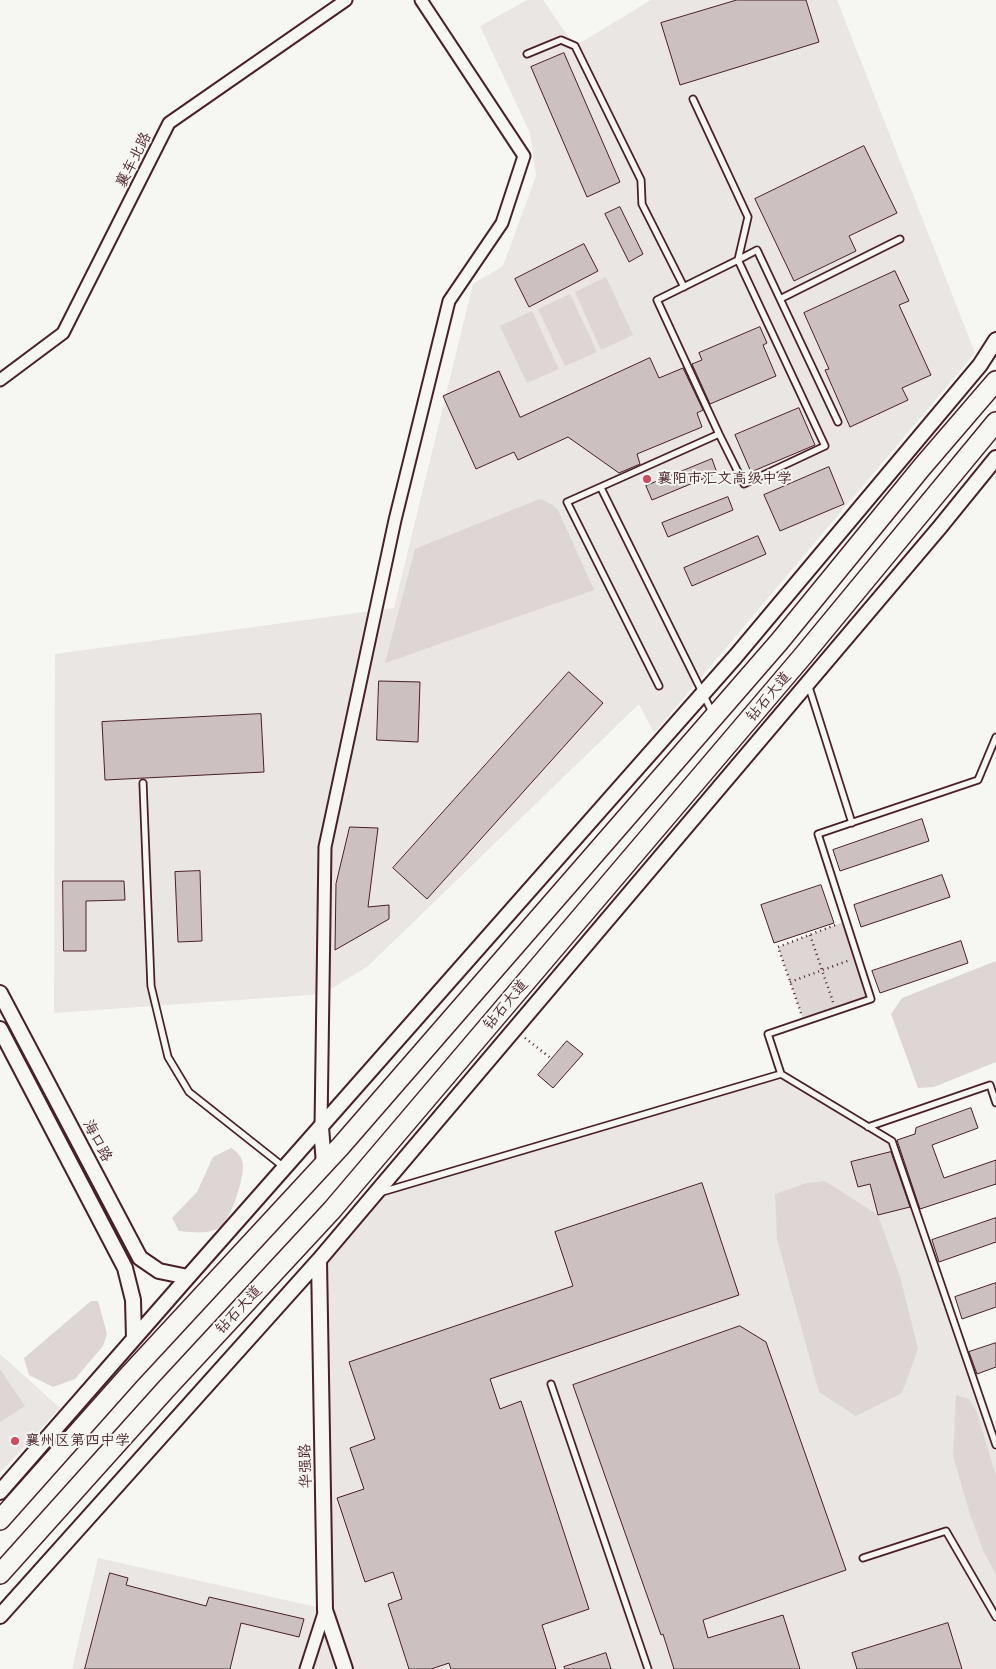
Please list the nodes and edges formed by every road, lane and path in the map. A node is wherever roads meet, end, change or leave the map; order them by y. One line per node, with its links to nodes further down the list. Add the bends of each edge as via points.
1 (346, 0): 10 (street, 襄车北路, via 169,123 63,333)
2 (421, 0): 38 (street, via 524,156 502,223 449,301 395,520 325,847)
3 (526, 54): 7 (lane, via 561,40 575,46 641,180 642,204)
4 (693, 99): 6 (lane, via 748,217)
5 (900, 239): 8 (lane)
6 (738, 260): 7 (lane); 8 (lane, via 757,250); 14 (lane, via 825,446 744,484)
7 (684, 287): 14 (lane, via 657,300)
8 (780, 299): 12 (lane)
9 (996, 340): 19 (street, via 980,365)
10 (0, 380)
11 (996, 381): 20 (highway, 钻石大道)
12 (838, 422)
13 (996, 422): 43 (highway, 钻石大道, via 802,657)
14 (719, 434): 16 (lane)
15 (996, 458): 17 (street)
16 (601, 488): 18 (lane, via 568,502); 19 (lane)
17 (808, 683): 23 (lane); 33 (street)
18 (659, 686)
19 (704, 693): 20 (lane); 38 (street)
20 (714, 716): 40 (highway, 钻石大道)
21 (996, 737): 23 (lane, via 978,780)
22 (143, 784): 41 (lane, via 151,986 168,1057 189,1092)
23 (852, 823): 24 (lane, via 818,834)
24 (846, 921): 25 (path); 26 (lane)
25 (810, 935): 27 (path); 28 (path, via 778,947)
26 (858, 957): 27 (path); 30 (lane, via 871,999)
27 (822, 969): 28 (path); 30 (path)
28 (790, 982): 31 (path)
29 (0, 993): 45 (street, 海口路, via 140,1258 159,1271)
30 (836, 1011): 31 (lane)
31 (804, 1022): 35 (lane, via 768,1034)
32 (0, 1029): 46 (street, via 125,1268 133,1300)
33 (514, 1030): 34 (path); 42 (street)
34 (552, 1059)
35 (781, 1074): 39 (lane); 42 (lane)
36 (993, 1084): 37 (lane); 39 (lane)
37 (996, 1104)
38 (321, 1127): 40 (street); 41 (street)
39 (868, 1127): 48 (lane, via 892,1141)
40 (324, 1164): 50 (highway, 钻石大道, via 122,1382)
41 (285, 1168): 45 (street)
42 (375, 1194): 44 (street)
43 (300, 1244): 44 (street); 52 (highway, 钻石大道)
44 (318, 1260): 53 (street, 华强路); 54 (street)
45 (188, 1277): 46 (street)
46 (134, 1338): 49 (street)
47 (551, 1384): 58 (lane)
48 (996, 1445)
49 (0, 1492)
50 (0, 1520)
51 (863, 1558): 55 (lane, via 946,1531)
52 (0, 1574)
53 (325, 1610): 56 (street); 57 (street, 华强路)
54 (0, 1616)
55 (996, 1617)
56 (306, 1669)
57 (345, 1669)
58 (648, 1669)

